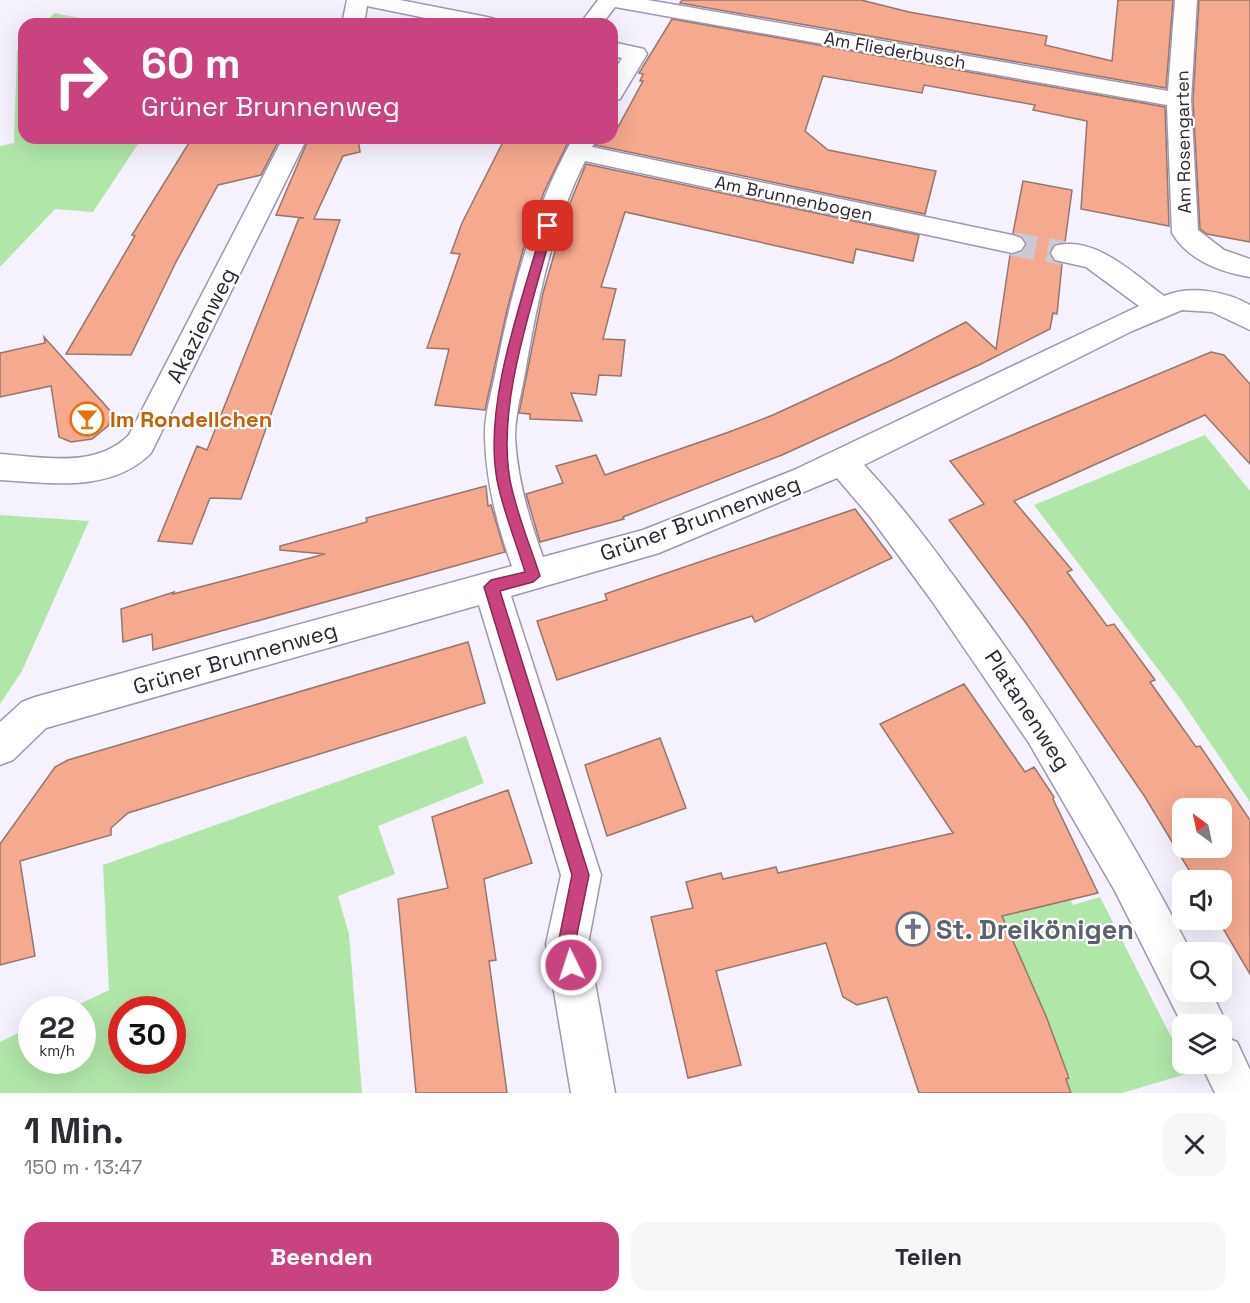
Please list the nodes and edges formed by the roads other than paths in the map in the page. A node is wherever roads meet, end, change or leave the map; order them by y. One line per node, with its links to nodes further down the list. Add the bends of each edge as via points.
1 (358, 0): 5 (street)
2 (368, 0): 6 (street)
3 (610, 0): 7 (street); 10 (street, Am Fliederbusch)
4 (1186, 0): 10 (street, Am Rosengarten)
5 (354, 18)
6 (457, 18)
7 (596, 18)
8 (618, 50): 9 (street, via 636,54)
9 (618, 84)
10 (1179, 100): 15 (street, Am Rosengarten, via 1185,233 1207,254)
11 (292, 144): 19 (street, Akazienweg, via 137,447 115,462 83,470)
12 (581, 145): 13 (street, Am Brunnenbogen); 20 (street, via 554,206 536,266 512,359 500,433 504,481)
13 (1012, 244)
14 (1064, 253): 16 (street, via 1094,259)
15 (1238, 266)
16 (1160, 307): 17 (street, Grüner Brunnenweg, via 1180,300 1215,302); 18 (street, Grüner Brunnenweg)
17 (1250, 320)
18 (842, 462): 20 (street, Grüner Brunnenweg, via 647,543); 23 (street, Platanenweg, via 874,496 996,660 1069,771)
19 (0, 467)
20 (533, 576): 21 (street, Grüner Brunnenweg)
21 (491, 587): 22 (street, Grüner Brunnenweg, via 35,714); 25 (street, via 580,875 567,944)
22 (0, 747)
23 (1172, 958)
24 (1229, 1074): 26 (street)
25 (593, 1093)
26 (1238, 1093)

